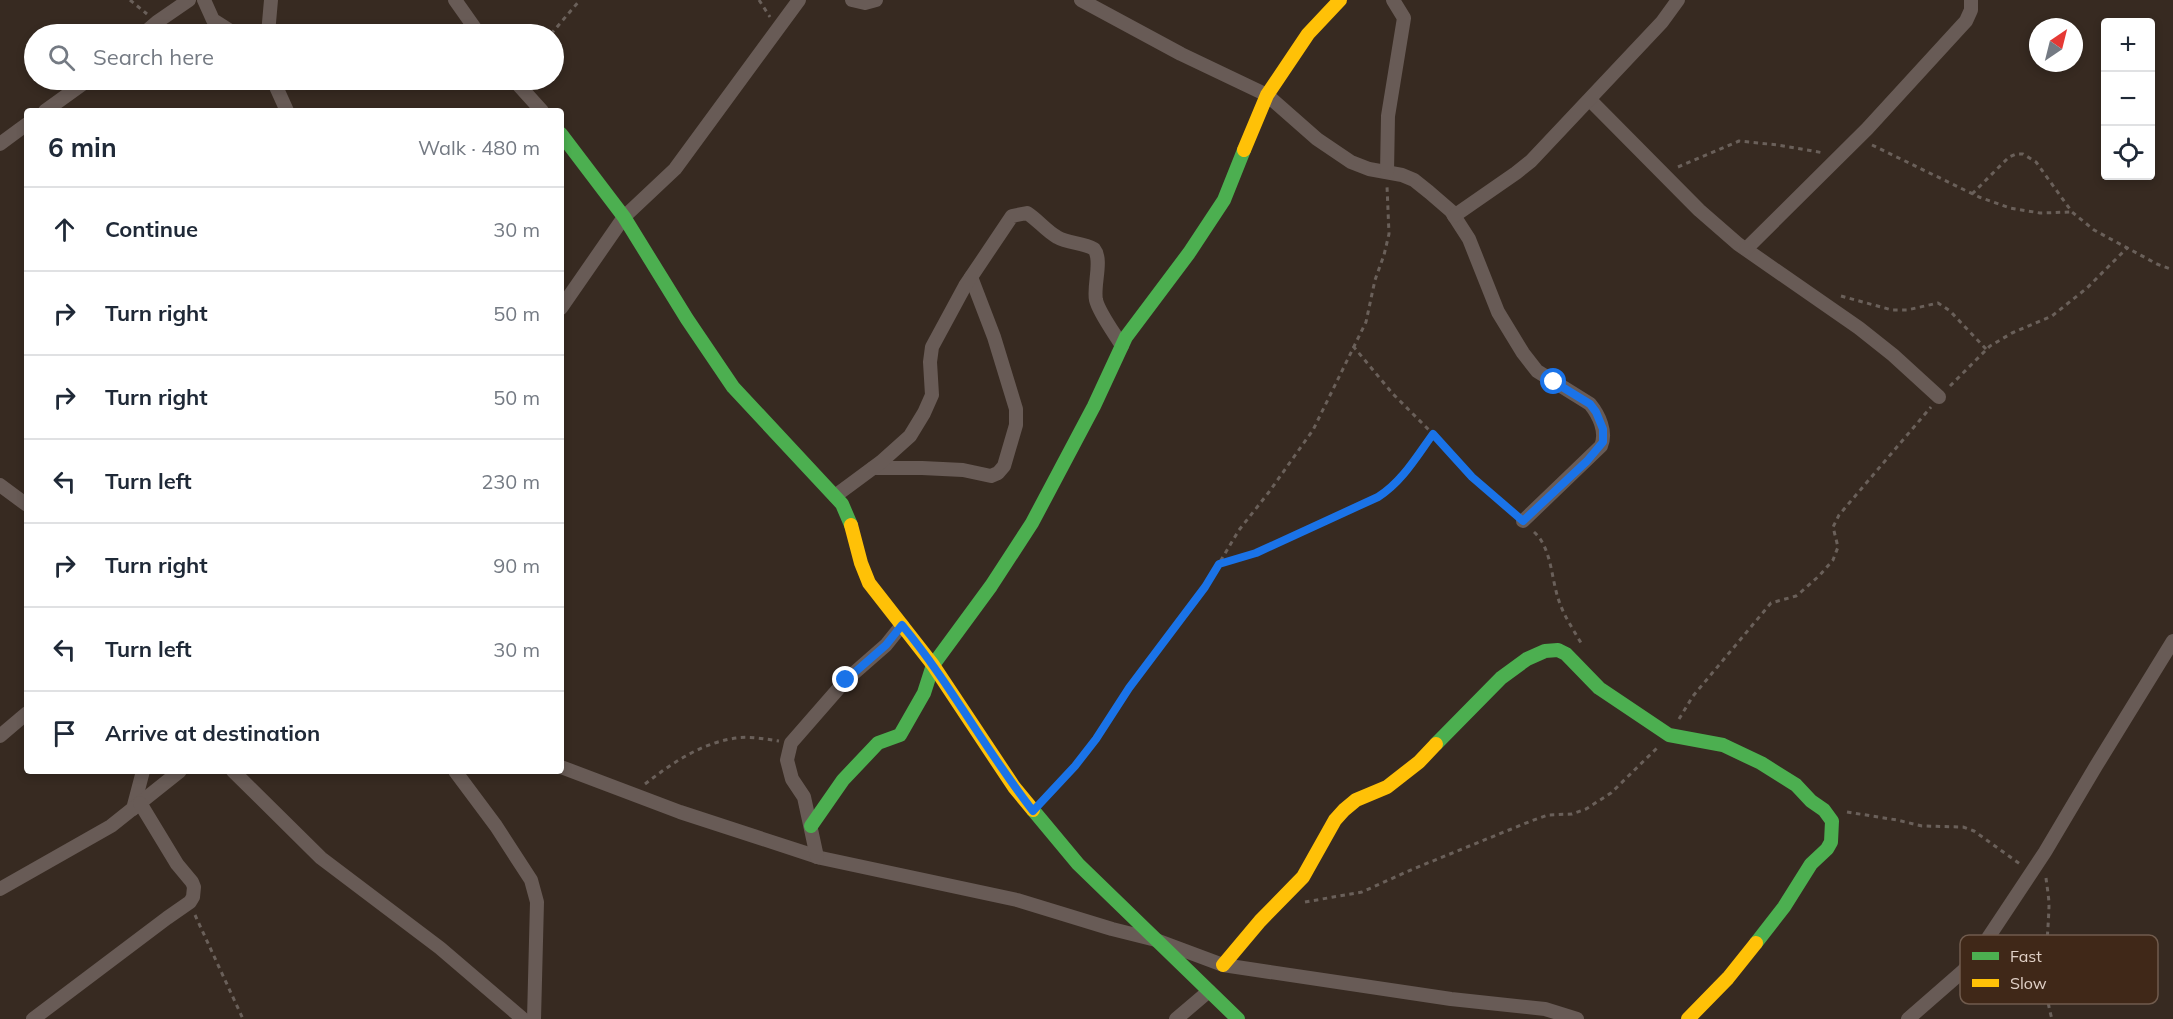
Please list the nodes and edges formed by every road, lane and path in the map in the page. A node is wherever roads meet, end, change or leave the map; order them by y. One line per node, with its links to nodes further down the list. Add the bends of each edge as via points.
1 (129, 0): 15 (path)
2 (189, 0): 15 (street)
3 (204, 0): 17 (street, via 210,16)
4 (271, 0): 18 (street)
5 (454, 0): 19 (street)
6 (580, 0): 20 (path)
7 (799, 0): 39 (street, via 675,169)
8 (852, 0): 9 (street)
9 (876, 0)
10 (1081, 0): 24 (street)
11 (1340, 0): 24 (street, via 1308,34)
12 (1393, 0): 34 (street, via 1404,18 1388,116)
13 (1677, 0): 25 (street, via 1662,22)
14 (1971, 0): 30 (street, via 1966,21)
15 (157, 22): 16 (street)
16 (155, 24)
17 (221, 24)
18 (269, 24)
19 (472, 24)
20 (560, 24)
21 (74, 90): 26 (street)
22 (278, 90): 27 (street)
23 (523, 90): 28 (street)
24 (1267, 95): 34 (street, via 1317,139 1352,162); 46 (street, via 1224,200)
25 (1590, 100): 35 (street); 38 (street, via 1516,174)
26 (49, 108)
27 (286, 108)
28 (539, 108)
29 (24, 125): 32 (street)
30 (1857, 137): 33 (street); 36 (path)
31 (564, 138): 39 (street)
32 (0, 144)
33 (1839, 155): 35 (path, via 1738,141); 41 (street)
34 (1387, 172): 38 (street, via 1414,180); 47 (path, via 1389,234 1366,322)
35 (1662, 174): 41 (street)
36 (1972, 194): 37 (path, via 2010,208 2040,213); 37 (path, via 2009,157 2023,154 2036,162)
37 (2072, 212): 40 (path, via 2094,230)
38 (1454, 216): 55 (street, via 1469,239 1498,312 1523,352 1537,371 1590,404 1603,429 1600,446)
39 (624, 217): 45 (street); 53 (street, via 733,387)
40 (2128, 247): 42 (path); 48 (path, via 2052,316 2012,333)
41 (1746, 249): 49 (street, via 1859,328)
42 (2173, 270)
43 (971, 277): 46 (street, via 1008,221 1016,214 1027,213 1054,236 1089,246 1097,253 1096,302); 51 (street, via 932,347 932,395 924,414 910,436); 51 (street, via 1016,409 1016,425 1004,466 991,476 963,470)
44 (1835, 294): 48 (path, via 1892,310 1938,303)
45 (564, 304)
46 (1122, 346): 60 (street, via 1022,540)
47 (1353, 346): 50 (path); 56 (path, via 1313,430 1239,530)
48 (1987, 350): 49 (path)
49 (1939, 397): 62 (path, via 1839,516 1833,527 1838,547 1833,560 1796,596 1771,603 1693,696)
50 (1433, 434): 55 (path, via 1472,477); 56 (path, via 1399,480 1378,497 1256,553)
51 (873, 468): 53 (street)
52 (0, 484): 54 (street)
53 (835, 496): 57 (street, via 849,515 861,568)
54 (24, 503)
55 (1523, 521): 59 (path, via 1546,548 1559,603)
56 (1219, 564): 73 (path, via 1096,739)
57 (902, 625): 60 (street); 64 (street, via 886,645 846,680)
58 (2173, 641): 75 (street)
59 (1582, 645)
60 (933, 665): 73 (street); 74 (street, via 924,693 900,735 878,743 860,761)
61 (24, 716): 63 (street)
62 (1669, 735): 72 (street, via 1723,745 1761,763 1796,785); 80 (path, via 1611,793 1586,809 1531,821 1362,892); 80 (street, via 1599,688 1566,654 1545,651 1501,678 1419,762 1387,787 1356,800 1344,810 1303,877)
63 (0, 736)
64 (791, 743): 70 (path, via 738,737 712,744 690,752); 74 (street, via 787,760 792,779 804,797)
65 (564, 768): 70 (street)
66 (142, 774): 71 (street)
67 (176, 774): 71 (street)
68 (235, 774): 90 (street, via 321,858 440,948)
69 (457, 774): 91 (street, via 531,880 537,902)
70 (631, 794): 76 (street)
71 (136, 806): 78 (street, via 111,826); 79 (street, via 194,887)
72 (1822, 808): 77 (path, via 1922,826 1963,827); 95 (street, via 1832,821 1832,842 1811,864 1784,907 1728,978)
73 (1033, 811): 83 (street, via 1078,864)
74 (811, 826): 76 (street)
75 (2045, 852): 77 (street); 82 (path)
76 (817, 857): 83 (street, via 1017,900)
77 (2031, 873): 81 (street)
78 (0, 889)
79 (190, 902): 88 (street); 89 (path)
80 (1276, 907): 84 (street)
81 (1990, 935)
82 (2047, 935)
83 (1156, 940): 84 (street); 86 (street)
84 (1223, 965): 94 (street, via 1451,999 1545,1008)
85 (1960, 973): 96 (street)
86 (1209, 991): 92 (street); 93 (street)
87 (2047, 1004): 97 (path)
88 (33, 1019)
89 (243, 1019)
90 (523, 1019)
91 (534, 1019)
92 (1176, 1019)
93 (1238, 1019)
94 (1577, 1019)
95 (1688, 1019)
96 (1908, 1019)
97 (2052, 1019)

